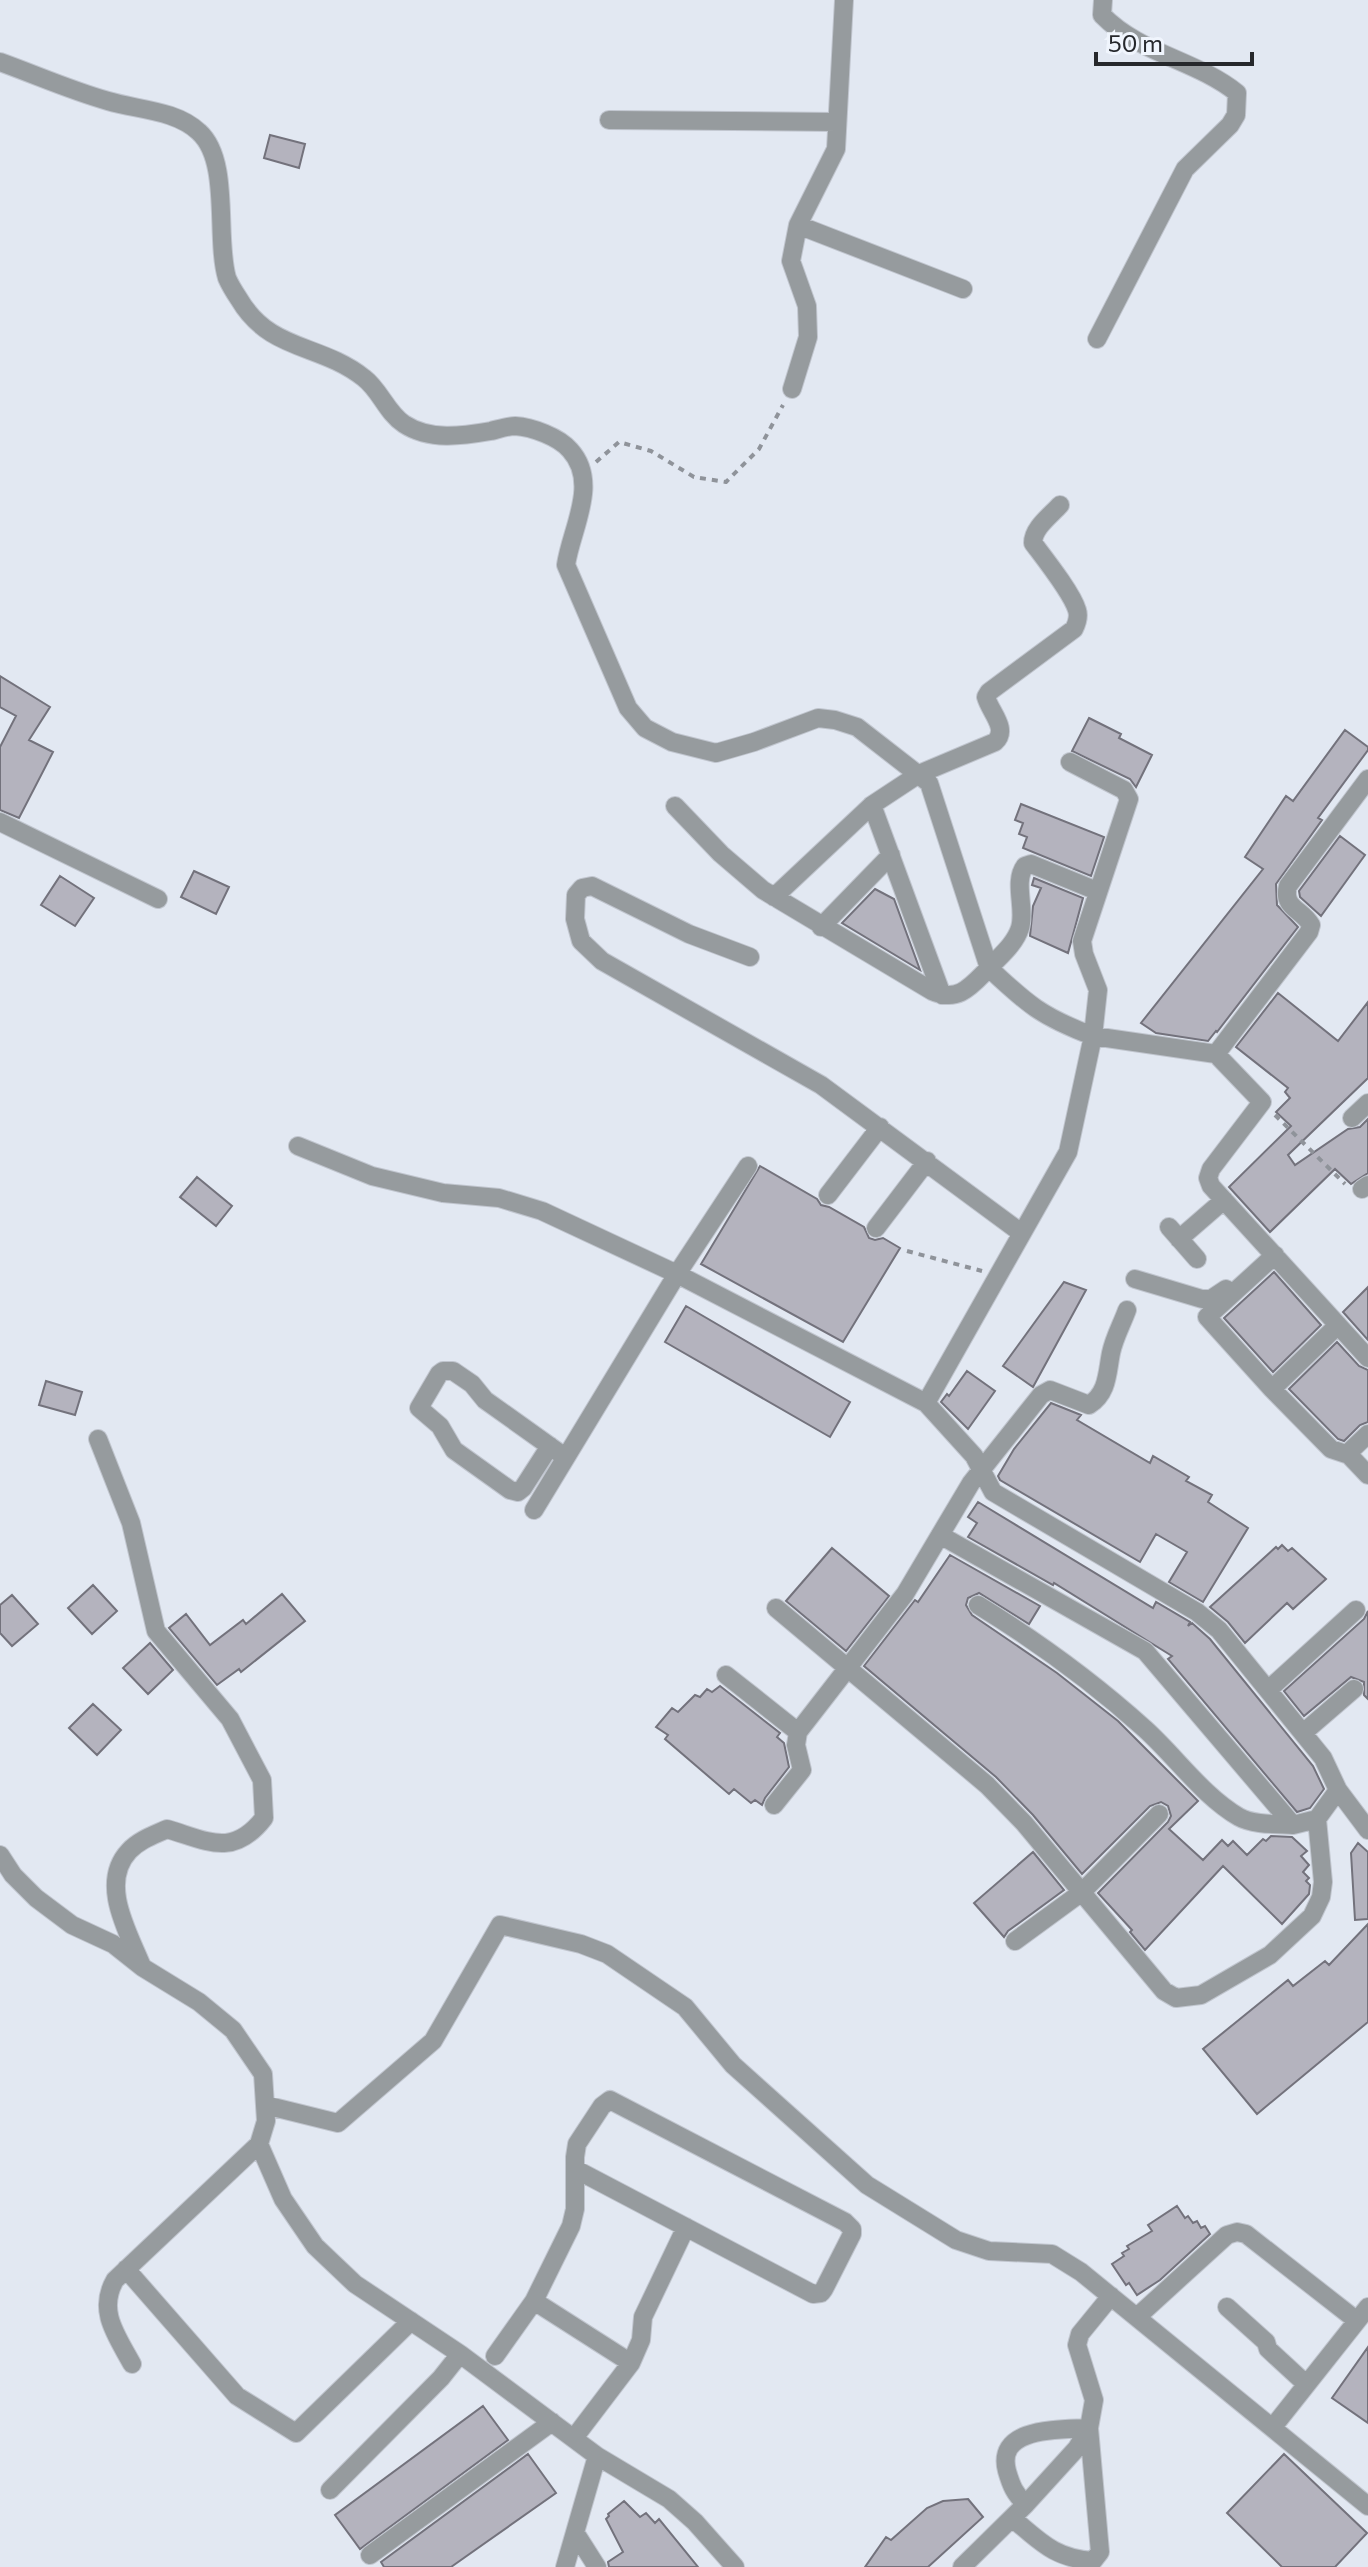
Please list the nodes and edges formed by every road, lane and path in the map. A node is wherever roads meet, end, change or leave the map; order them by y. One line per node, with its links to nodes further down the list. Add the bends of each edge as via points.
1 (844, 0): 5 (street)
2 (1103, 0): 8 (street, via 1102,15 1118,32 1220,79 1237,93 1236,115 1185,169)
3 (0, 62): 10 (street, via 107,101 176,117 201,133 216,159 228,279 249,316 276,338 336,359 366,380 400,421 419,433 462,436 515,426 546,434 570,450)
4 (609, 120): 5 (street)
5 (837, 122): 6 (street, via 836,149)
6 (798, 225): 7 (street); 9 (street, via 791,261 807,306 808,337)
7 (963, 289)
8 (1097, 339)
9 (792, 389): 10 (path, via 759,449 726,482 694,477 651,451 619,442 599,458)
10 (585, 481): 13 (street, via 566,565 628,708 645,728 672,742 716,753 818,718 835,720 857,727)
11 (1060, 505): 13 (street, via 1037,530 1033,543 1077,610 1074,629 989,692 988,704 1001,729 995,742)
12 (1070, 762): 19 (street, via 1124,790 1129,799)
13 (919, 774): 15 (street); 24 (street, via 934,796)
14 (1368, 779): 27 (street, via 1288,886 1285,896 1307,917 1309,932)
15 (872, 805): 18 (street); 20 (street)
16 (675, 806): 20 (street, via 721,854)
17 (0, 822): 21 (street)
18 (891, 855): 22 (street); 25 (street)
19 (1097, 891): 24 (street, via 1025,866 1020,878 1021,927); 26 (street, via 1082,941 1098,990)
20 (774, 897): 22 (street)
21 (158, 899)
22 (821, 927): 25 (street)
23 (750, 957): 31 (street, via 689,934 592,886 576,895 581,941 602,961 821,1085)
24 (989, 968): 25 (street, via 966,992); 26 (street, via 1027,1005)
25 (942, 995)
26 (1093, 1036): 27 (street); 39 (street, via 1068,1152)
27 (1216, 1054): 28 (street)
28 (1262, 1102): 35 (path, via 1334,1176 1347,1186); 37 (street, via 1211,1169 1211,1186)
29 (1368, 1103): 30 (street)
30 (1352, 1118)
31 (880, 1127): 33 (street); 36 (street)
32 (298, 1146): 43 (street, via 372,1176 443,1193 499,1198 542,1211)
33 (927, 1161): 38 (street); 39 (street)
34 (748, 1166): 43 (street)
35 (1365, 1187)
36 (828, 1195)
37 (1224, 1200): 41 (street); 42 (street, via 1174,1233)
38 (876, 1228)
39 (1020, 1232): 44 (street)
40 (907, 1251): 44 (path)
41 (1272, 1252): 45 (street, via 1211,1299); 47 (street); 49 (street, via 1207,1317)
42 (1197, 1259)
43 (677, 1274): 50 (street); 53 (street)
44 (996, 1277): 50 (street)
45 (1135, 1279)
46 (1127, 1310): 55 (street, via 1098,1399 1089,1405 1046,1391)
47 (1338, 1325): 48 (street); 49 (street)
48 (1368, 1358)
49 (1272, 1389): 54 (street, via 1331,1449)
50 (926, 1403): 55 (street)
51 (1368, 1434): 54 (street)
52 (98, 1439): 77 (street, via 131,1523 156,1631 230,1719 262,1780 264,1818 251,1834 219,1844 167,1829 127,1853 117,1876 116,1901)
53 (557, 1452): 53 (street, via 453,1371 439,1374 419,1408 440,1426 454,1450 510,1490 523,1488); 57 (street)
54 (1347, 1454): 56 (street)
55 (982, 1471): 58 (street); 65 (street, via 993,1492 1197,1612 1219,1630)
56 (1368, 1475)
57 (534, 1510)
58 (940, 1535): 62 (street, via 905,1594); 72 (street, via 1145,1651)
59 (978, 1605): 72 (street, via 1073,1668 1222,1805 1243,1819)
60 (776, 1608): 62 (street)
61 (1356, 1610): 65 (street)
62 (847, 1668): 66 (street); 75 (street, via 987,1785)
63 (726, 1675): 66 (street)
64 (1354, 1689): 67 (street)
65 (1268, 1690): 67 (street)
66 (798, 1732): 69 (street, via 802,1770)
67 (1303, 1733): 68 (street)
68 (1338, 1790): 71 (street); 73 (street)
69 (774, 1805)
70 (1159, 1814): 75 (street)
71 (1317, 1819): 72 (street); 75 (street, via 1323,1882 1312,1916 1270,1955 1201,1995 1176,1998 1164,1991)
72 (1293, 1825)
73 (1368, 1830)
74 (0, 1855): 77 (street, via 36,1898)
75 (1082, 1892): 76 (street)
76 (1015, 1941)
77 (142, 1967): 78 (street, via 233,2030 263,2074)
78 (265, 2105): 79 (street); 83 (street, via 338,2123 433,2041 494,1932 500,1925 515,1927 607,1954 685,2007 733,2065 867,2185 944,2233 989,2251 1052,2254)
79 (259, 2144): 82 (street); 88 (street, via 283,2199 315,2246 355,2284)
80 (575, 2169): 81 (street); 81 (street, via 581,2134 610,2100 845,2222 852,2234 817,2294); 84 (street, via 571,2226)
81 (686, 2227): 91 (street, via 643,2317)
82 (126, 2269): 88 (street, via 237,2396 296,2433); 92 (street, via 109,2290 108,2320)
83 (1111, 2296): 87 (street); 96 (street, via 1077,2345 1094,2400)
84 (534, 2301): 90 (street); 91 (street)
85 (1227, 2307): 93 (street)
86 (1362, 2313): 87 (street, via 1237,2232 1227,2235); 93 (street)
87 (1137, 2317): 95 (street)
88 (411, 2321): 89 (street)
89 (460, 2354): 94 (street); 99 (street)
90 (495, 2356)
91 (631, 2363): 97 (street)
92 (132, 2364)
93 (1309, 2380): 95 (street)
94 (552, 2422): 97 (street); 103 (street)
95 (1273, 2427): 100 (street)
96 (1089, 2428): 101 (street); 101 (street, via 1042,2431 1011,2444 1006,2467); 101 (street, via 1100,2552 1093,2561 1068,2559 1045,2545)
97 (574, 2438): 98 (street)
98 (597, 2456): 102 (street); 106 (street, via 669,2499)
99 (330, 2490)
100 (1368, 2506)
101 (1019, 2511): 107 (street)
102 (576, 2534): 104 (street); 105 (street)
103 (370, 2555)
104 (565, 2567)
105 (597, 2567)
106 (735, 2567)
107 (962, 2567)

